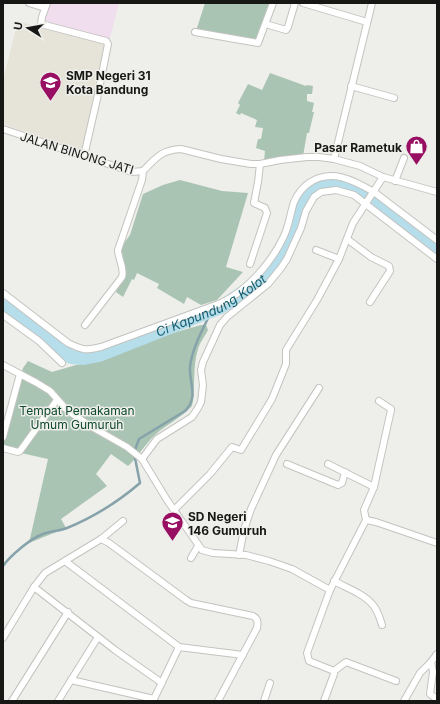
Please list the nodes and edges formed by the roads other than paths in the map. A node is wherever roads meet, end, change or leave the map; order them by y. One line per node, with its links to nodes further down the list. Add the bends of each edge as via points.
1 (30, 3): 6 (street)
2 (274, 3): 9 (street, via 258,43)
3 (295, 3): 8 (street, via 286,30)
4 (303, 3): 7 (street)
5 (372, 3): 7 (street)
6 (46, 5): 13 (street, via 41,24 106,41 108,44)
7 (367, 22): 10 (street)
8 (269, 25)
9 (195, 32)
10 (351, 86): 11 (street); 15 (street)
11 (394, 98)
12 (3, 129): 13 (street, JALAN BINONG JATI)
13 (84, 156): 17 (street, JALAN BINONG JATI, via 132,172)
14 (404, 158): 19 (street)
15 (334, 159): 16 (street, JALAN BINONG JATI, via 319,157); 18 (street, JALAN BINONG JATI, via 360,166)
16 (260, 164): 17 (street, JALAN BINONG JATI, via 221,159 180,149 159,155); 28 (street, via 254,203 266,208 267,213)
17 (143, 171): 32 (street, via 118,250 123,269 122,277)
18 (383, 178): 19 (street, JALAN BINONG JATI); 21 (street)
19 (395, 181): 20 (street, JALAN BINONG JATI)
20 (437, 192)
21 (373, 193): 22 (street); 24 (street); 29 (street, via 355,182 335,176 327,175 312,181 297,197 284,237 271,259 245,287 225,301 100,347 78,349)
22 (367, 203): 23 (street, via 353,223); 27 (street); 41 (street, via 352,194 336,190 324,191 314,197 281,268 268,284 220,325 203,362 203,385 198,408 189,419 157,439)
23 (347, 239): 26 (street); 30 (street, via 390,268)
24 (437, 240)
25 (316, 250): 26 (street)
26 (339, 259): 46 (street, via 286,350 286,364 272,398 241,450 232,447 210,474)
27 (437, 259)
28 (250, 264)
29 (3, 293)
30 (370, 302)
31 (3, 315): 33 (street, via 39,341)
32 (85, 325)
33 (62, 363)
34 (3, 365): 35 (street)
35 (20, 374): 37 (street, via 50,391); 39 (street)
36 (319, 388): 52 (street, via 276,455 244,530)
37 (57, 400): 40 (street, via 18,452); 41 (street, via 67,410 127,447)
38 (379, 401): 45 (street, via 391,410)
39 (3, 437)
40 (3, 448)
41 (140, 458): 46 (street)
42 (287, 464): 44 (street, via 338,485 342,483)
43 (328, 464): 44 (street)
44 (346, 472): 45 (street)
45 (374, 487): 47 (street, via 364,510)
46 (174, 510): 51 (street)
47 (366, 520): 50 (street); 55 (street)
48 (123, 521): 49 (street)
49 (101, 539): 54 (street); 64 (street, via 109,542 191,603 257,619 258,623)
50 (437, 543)
51 (198, 546): 52 (street, via 207,552); 53 (street)
52 (239, 555): 57 (street, via 292,569)
53 (191, 558)
54 (65, 561): 56 (street, via 49,570); 62 (street)
55 (334, 581): 57 (street); 59 (street, via 368,600 376,610)
56 (34, 586): 58 (street); 61 (street)
57 (330, 590): 66 (street, via 307,653 308,660)
58 (68, 612): 60 (street); 73 (street)
59 (382, 625)
60 (98, 637): 67 (street); 69 (street)
61 (3, 638)
62 (179, 647): 64 (street); 69 (street)
63 (437, 654): 65 (street)
64 (243, 655): 75 (street)
65 (431, 662): 71 (street, via 433,672 430,694); 78 (street, via 420,673)
66 (334, 671): 68 (street, via 346,662); 77 (street)
67 (71, 680): 72 (street); 74 (street)
68 (396, 681)
69 (162, 683): 72 (street)
70 (270, 683): 76 (street)
71 (437, 699)
72 (154, 700)
73 (12, 701)
74 (58, 701)
75 (218, 701)
76 (264, 701)
77 (324, 701)
78 (404, 701)

